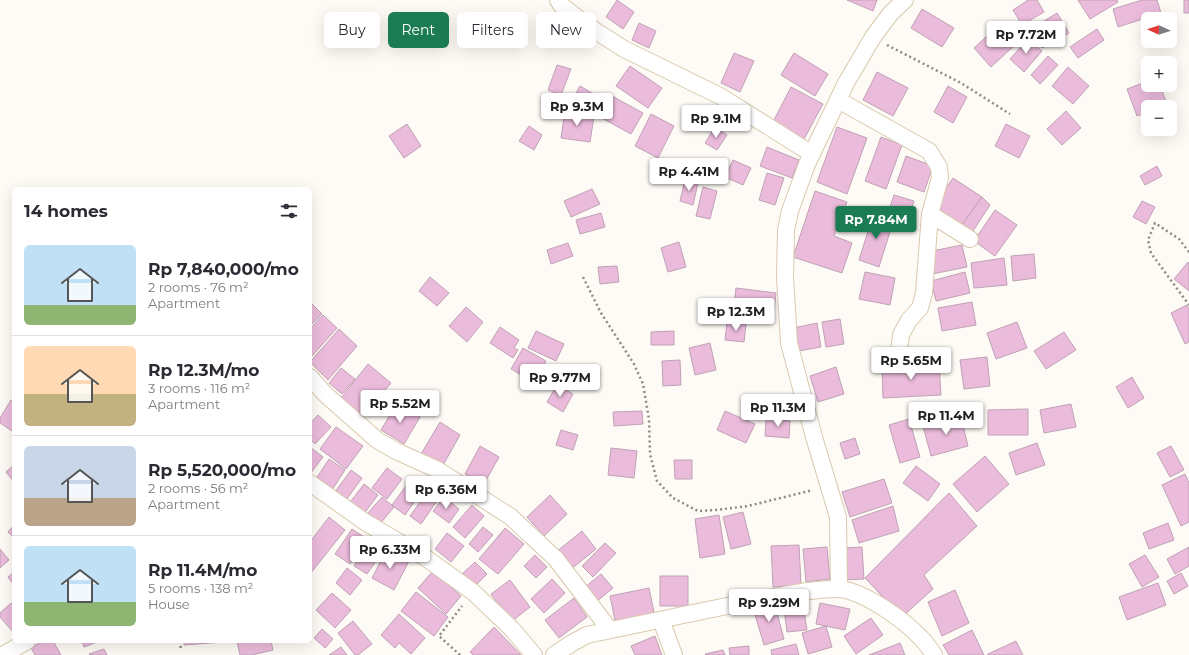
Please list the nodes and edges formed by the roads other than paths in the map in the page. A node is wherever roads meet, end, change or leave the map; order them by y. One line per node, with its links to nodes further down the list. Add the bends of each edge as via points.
1 (558, 0): 4 (street, via 588,26 624,49 720,96)
2 (905, 0): 3 (street, via 891,13 873,37)
3 (838, 100): 4 (street); 5 (street, via 929,151 939,167 940,178)
4 (812, 154): 10 (street, via 790,211 786,230 786,316 789,343 838,517)
5 (930, 214): 6 (street); 7 (street, via 924,293 920,308 909,320 901,335)
6 (970, 239)
7 (898, 357)
8 (312, 379): 12 (street, via 377,440 438,470 511,517 556,560)
9 (312, 484): 15 (street, via 365,522 426,558 473,592 512,629)
10 (839, 589): 11 (street, via 806,592); 18 (street, via 875,603 900,620 922,638)
11 (661, 620): 12 (street); 17 (street)
12 (610, 630): 16 (street, via 587,635)
13 (24, 643): 14 (street)
14 (3, 655)
15 (534, 655)
16 (554, 655)
17 (674, 655)
18 (934, 655)

